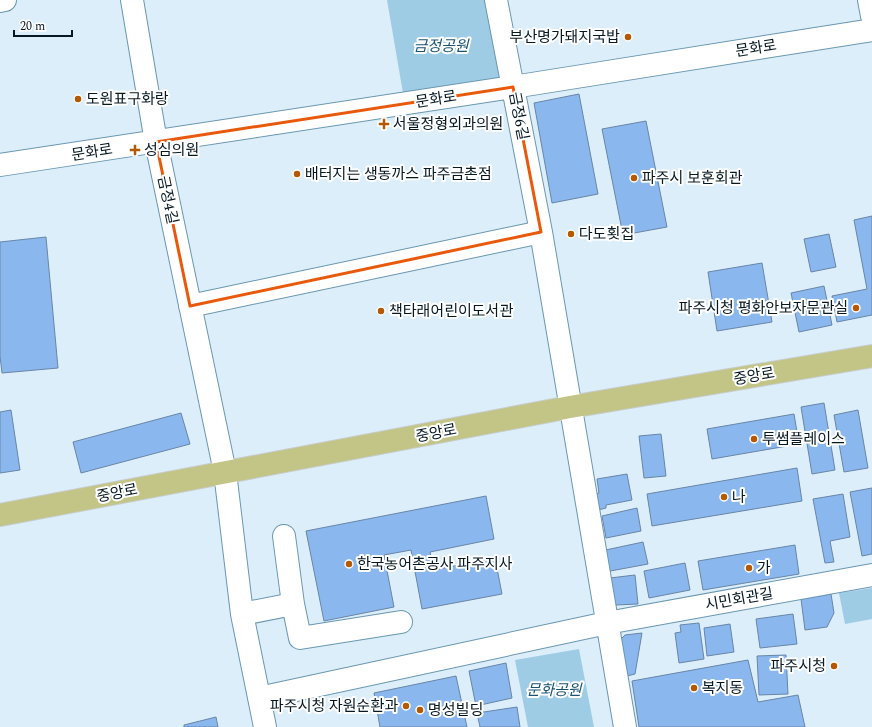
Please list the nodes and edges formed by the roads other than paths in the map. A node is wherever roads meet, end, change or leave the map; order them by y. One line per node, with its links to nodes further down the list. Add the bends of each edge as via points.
1 (5, 0): 5 (street)
2 (132, 0): 9 (street, 금정4길)
3 (496, 0): 8 (street, 금정6길)
4 (868, 0): 6 (street)
5 (0, 1)
6 (872, 16)
7 (872, 30): 8 (street, 문화로)
8 (513, 87): 9 (street, 문화로); 11 (street, 금정6길)
9 (156, 142): 10 (street, 문화로); 12 (street, 금정4길)
10 (0, 165)
11 (541, 232): 12 (street); 14 (street, 금정6길)
12 (190, 306): 15 (street, 금정4길)
13 (872, 356): 14 (main road, 중앙로)
14 (570, 407): 15 (main road, 중앙로); 22 (street, 금정6길)
15 (224, 472): 16 (main road, 중앙로); 20 (street, 금정4길)
16 (0, 515)
17 (284, 536): 19 (street)
18 (872, 575): 22 (street, 시민회관길)
19 (293, 604): 20 (street); 21 (street, via 300,638)
20 (242, 614): 23 (street, 금정4길)
21 (401, 622)
22 (607, 623): 23 (street, 시민회관길); 25 (street, 금정6길)
23 (259, 698): 24 (street, 금정4길)
24 (265, 727)
25 (625, 727)

